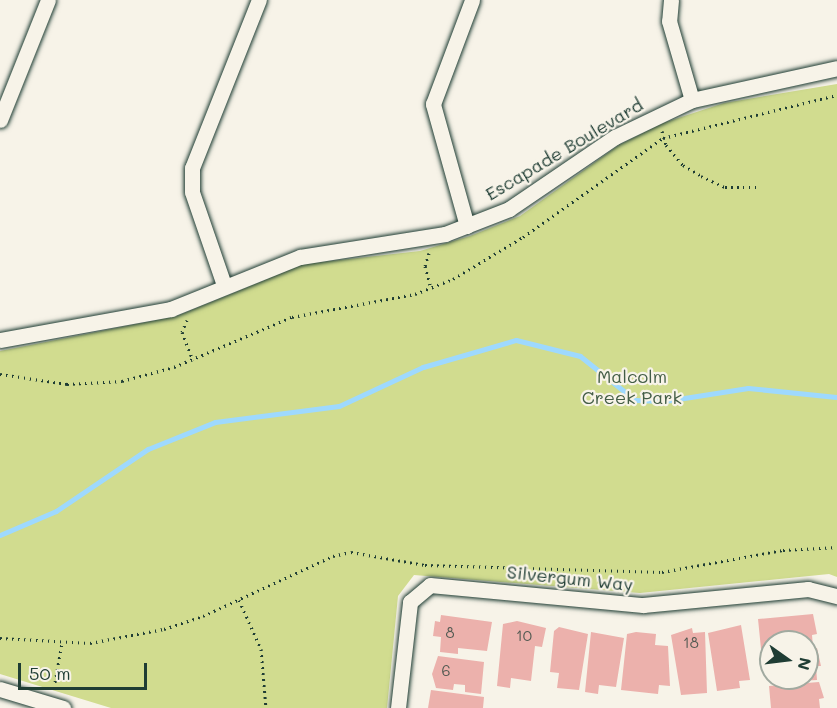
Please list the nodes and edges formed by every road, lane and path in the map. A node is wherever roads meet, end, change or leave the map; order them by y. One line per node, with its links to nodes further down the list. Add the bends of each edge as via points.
1 (48, 0): 8 (street)
2 (259, 0): 13 (street, via 192,168 192,192)
3 (472, 0): 11 (street, via 433,104)
4 (671, 0): 7 (street, via 669,21)
5 (837, 68): 7 (street, Escapade Boulevard)
6 (837, 96): 9 (path)
7 (692, 100): 11 (street, Escapade Boulevard, via 615,137 509,209)
8 (0, 120)
9 (663, 138): 10 (path, via 683,165 701,177 725,187); 14 (path, via 523,237)
10 (759, 187)
11 (467, 226): 12 (street, Escapade Boulevard)
12 (429, 238): 13 (street, Escapade Boulevard, via 300,257); 14 (path, via 425,267)
13 (224, 285): 15 (street, Escapade Boulevard)
14 (431, 289): 17 (path, via 292,317)
15 (185, 305): 16 (street, Escapade Boulevard, via 76,330); 17 (path, via 187,320 182,332)
16 (0, 340)
17 (193, 360): 18 (path, via 147,375 93,384)
18 (0, 374)
19 (837, 596): 25 (street, Silvergum Way, via 808,589 644,605 430,585 410,602)
20 (238, 600): 24 (path, via 261,649)
21 (62, 643): 23 (path)
22 (0, 689): 23 (street)
23 (56, 706)
24 (266, 708)
25 (398, 708)

